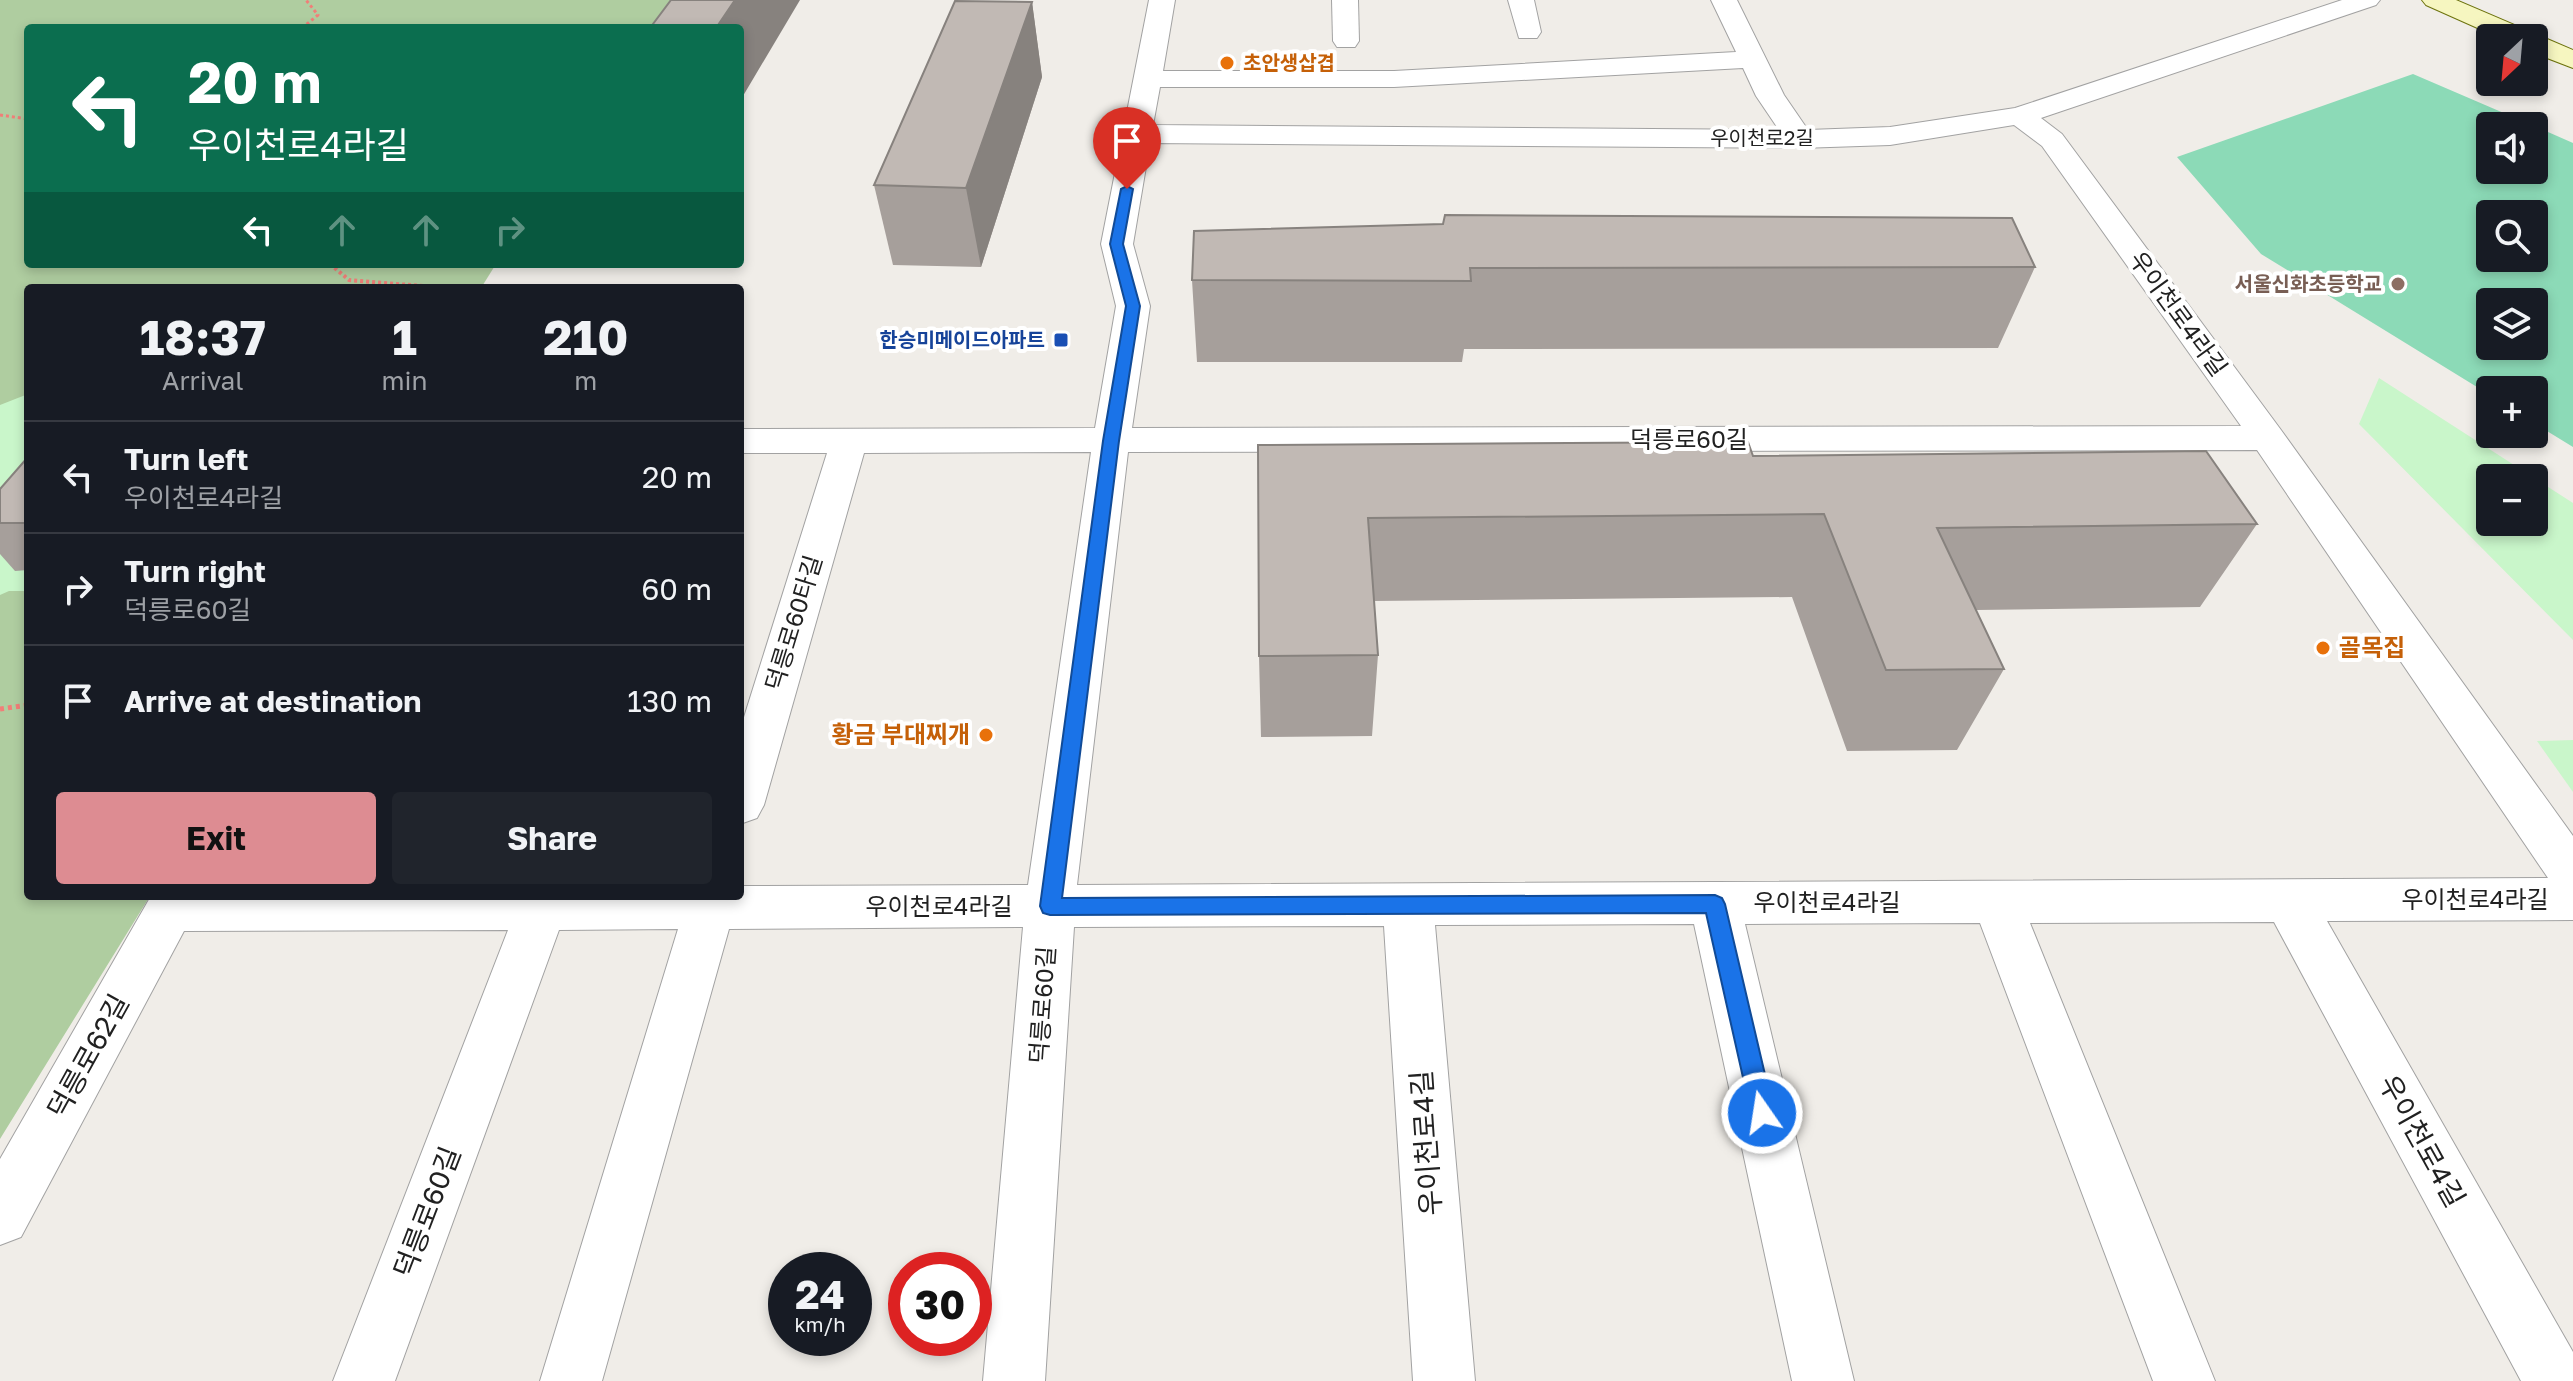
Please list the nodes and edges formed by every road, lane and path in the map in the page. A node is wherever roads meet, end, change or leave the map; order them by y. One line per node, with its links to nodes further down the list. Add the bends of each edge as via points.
1 (306, 0): 8 (path, via 318,15)
2 (1162, 0): 15 (street, 덕릉로60길)
3 (1345, 0): 11 (street)
4 (1521, 0): 10 (street)
5 (1724, 0): 13 (street)
6 (2367, 0): 17 (street, 우이천로2길)
7 (2435, 0): 9 (street)
8 (307, 24)
9 (2490, 24)
10 (1528, 32)
11 (1346, 41)
12 (2548, 49): 14 (street)
13 (1752, 59): 15 (street, via 1394,79); 20 (street)
14 (2573, 60)
15 (1147, 79): 19 (street, 덕릉로60길)
16 (0, 115): 18 (path)
17 (2020, 116): 20 (street, 우이천로2길, via 1890,136); 23 (street, 우이천로4라길, via 2052,140)
18 (24, 118)
19 (1137, 134): 20 (street, 우이천로2길); 26 (street, 덕릉로60길, via 1117,244 1133,306)
20 (1800, 139)
21 (335, 268): 22 (path, via 349,280)
22 (398, 284)
23 (2268, 438): 26 (street, 덕릉로60길); 30 (street, 우이천로4라길)
24 (744, 441): 25 (street)
25 (849, 441): 26 (street); 29 (street, 덕릉로60타길)
26 (1111, 441): 39 (street, 덕릉로60길)
27 (24, 706): 28 (path)
28 (0, 709)
29 (744, 792)
30 (2573, 875)
31 (2573, 899): 32 (street, 우이천로4라길)
32 (2289, 901): 36 (street, 우이천로4라길); 47 (street, 우이천로4길)
33 (544, 902): 34 (street, 우이천로4라길); 35 (street, 우이천로4라길); 41 (street, 덕릉로60길)
34 (711, 902): 39 (street, 우이천로4라길); 42 (street)
35 (173, 903): 40 (street, 덕릉로62길)
36 (1997, 903): 37 (street, 우이천로4라길); 46 (street)
37 (1715, 904): 38 (street, 우이천로4라길); 45 (street)
38 (1408, 905): 39 (street, 우이천로4라길); 44 (street, 우이천로4길)
39 (1050, 906): 43 (street, 덕릉로60길)
40 (0, 1216)
41 (364, 1381)
42 (571, 1381)
43 (1014, 1381)
44 (1444, 1381)
45 (1823, 1381)
46 (2184, 1381)
47 (2555, 1381)

